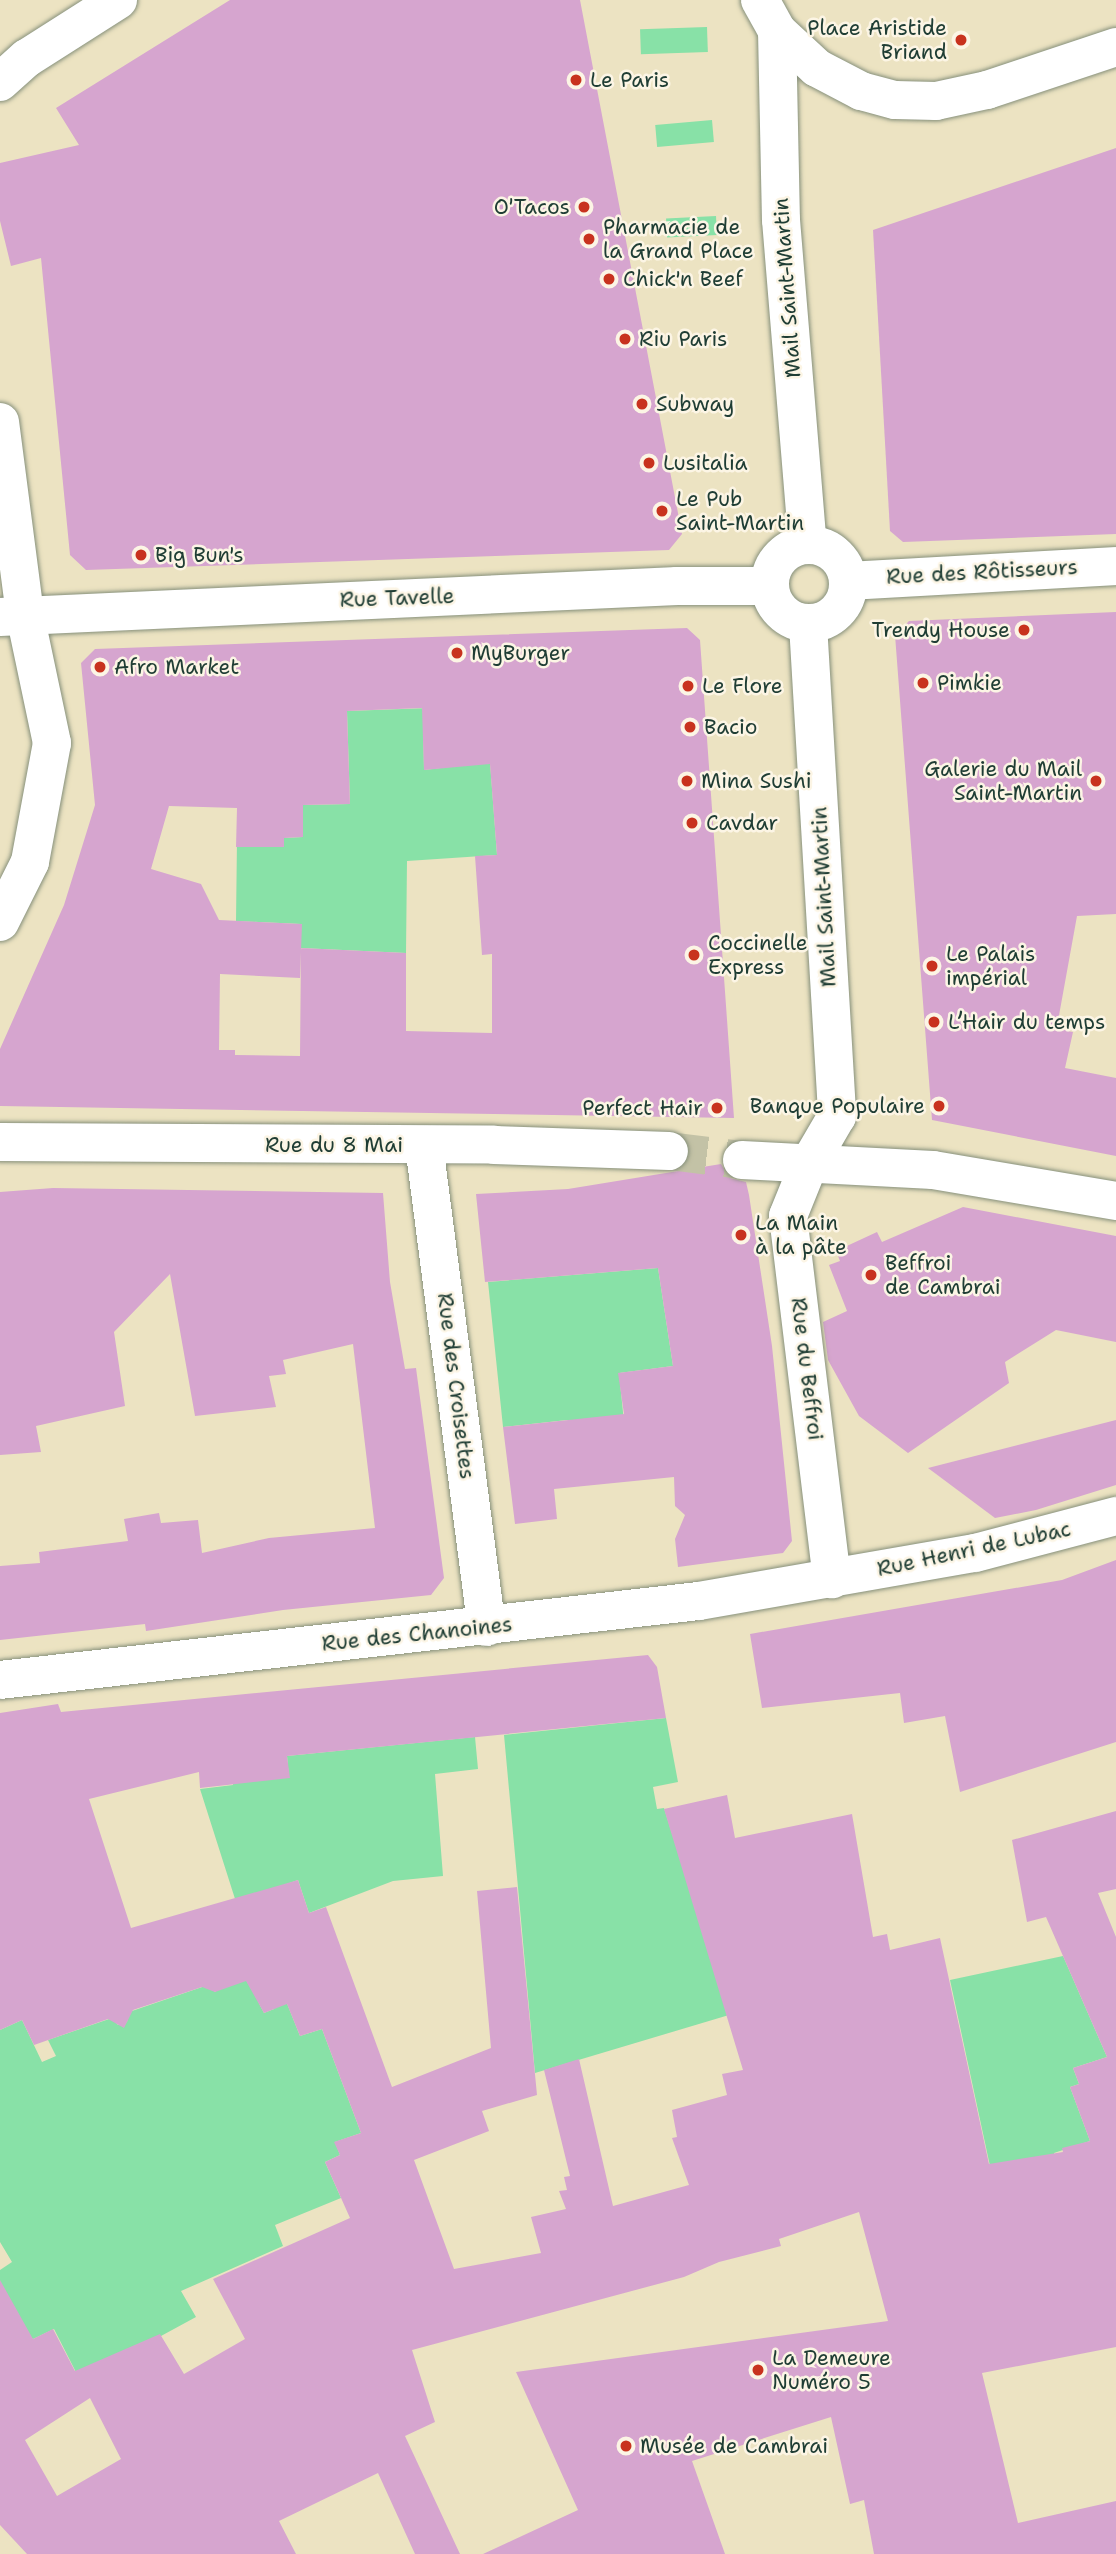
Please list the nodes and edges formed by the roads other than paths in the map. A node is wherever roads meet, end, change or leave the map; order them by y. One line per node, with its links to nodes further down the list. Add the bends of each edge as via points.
1 (84, 0): 2 (street)
2 (102, 0)
3 (118, 0): 6 (street, via 27,58)
4 (769, 15): 5 (street, via 817,68 861,91 895,100 936,101 987,90); 8 (street, Mail Saint-Martin)
5 (1116, 47)
6 (0, 82)
7 (0, 422): 12 (street)
8 (808, 545): 10 (street, via 836,555); 11 (street, via 795,547 776,562)
9 (1116, 566): 10 (street, Rue des Rôtisseurs)
10 (849, 581): 13 (street, via 848,594 833,616)
11 (769, 586): 12 (street, Rue Tavelle, via 677,586); 13 (street, via 786,617)
12 (13, 616): 14 (street, via 52,743 30,862)
13 (808, 624): 19 (street, Mail Saint-Martin, via 837,1116)
14 (0, 922)
15 (0, 1142): 16 (street, Rue du 8 Mai)
16 (424, 1145): 17 (street, Rue du 8 Mai); 23 (street, Rue des Croisettes)
17 (669, 1151)
18 (742, 1160): 19 (street)
19 (809, 1164): 20 (street, via 933,1170); 22 (street, Rue du Beffroi, via 788,1216)
20 (1116, 1201)
21 (1116, 1517): 22 (street, Rue Henri de Lubac, via 975,1553)
22 (832, 1579): 23 (street, Rue des Chanoines)
23 (487, 1627): 24 (street, Rue des Chanoines)
24 (0, 1680)

